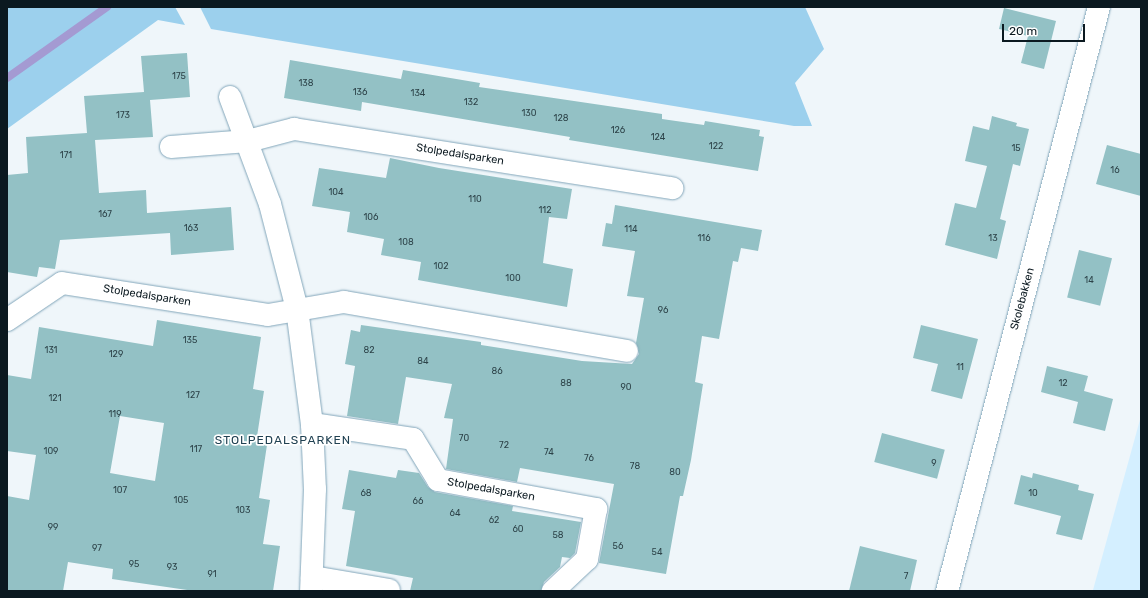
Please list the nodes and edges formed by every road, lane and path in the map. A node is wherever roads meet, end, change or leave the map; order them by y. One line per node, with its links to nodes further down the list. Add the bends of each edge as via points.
1 (1099, 7): 13 (street, Skolebakken)
2 (230, 97): 3 (street)
3 (248, 141): 4 (street, Stolpedalsparken); 5 (street, Stolpedalsparken, via 294,129); 6 (street, via 270,204)
4 (171, 147)
5 (672, 188)
6 (297, 310): 7 (street, Stolpedalsparken, via 268,315 62,284); 8 (street, Stolpedalsparken, via 344,302); 9 (street)
7 (7, 320)
8 (627, 351)
9 (312, 424): 10 (street, via 315,488); 12 (street, Stolpedalsparken, via 413,439 438,480 596,509 587,559)
10 (312, 584): 11 (street)
11 (389, 590)
12 (553, 591)
13 (947, 591)

